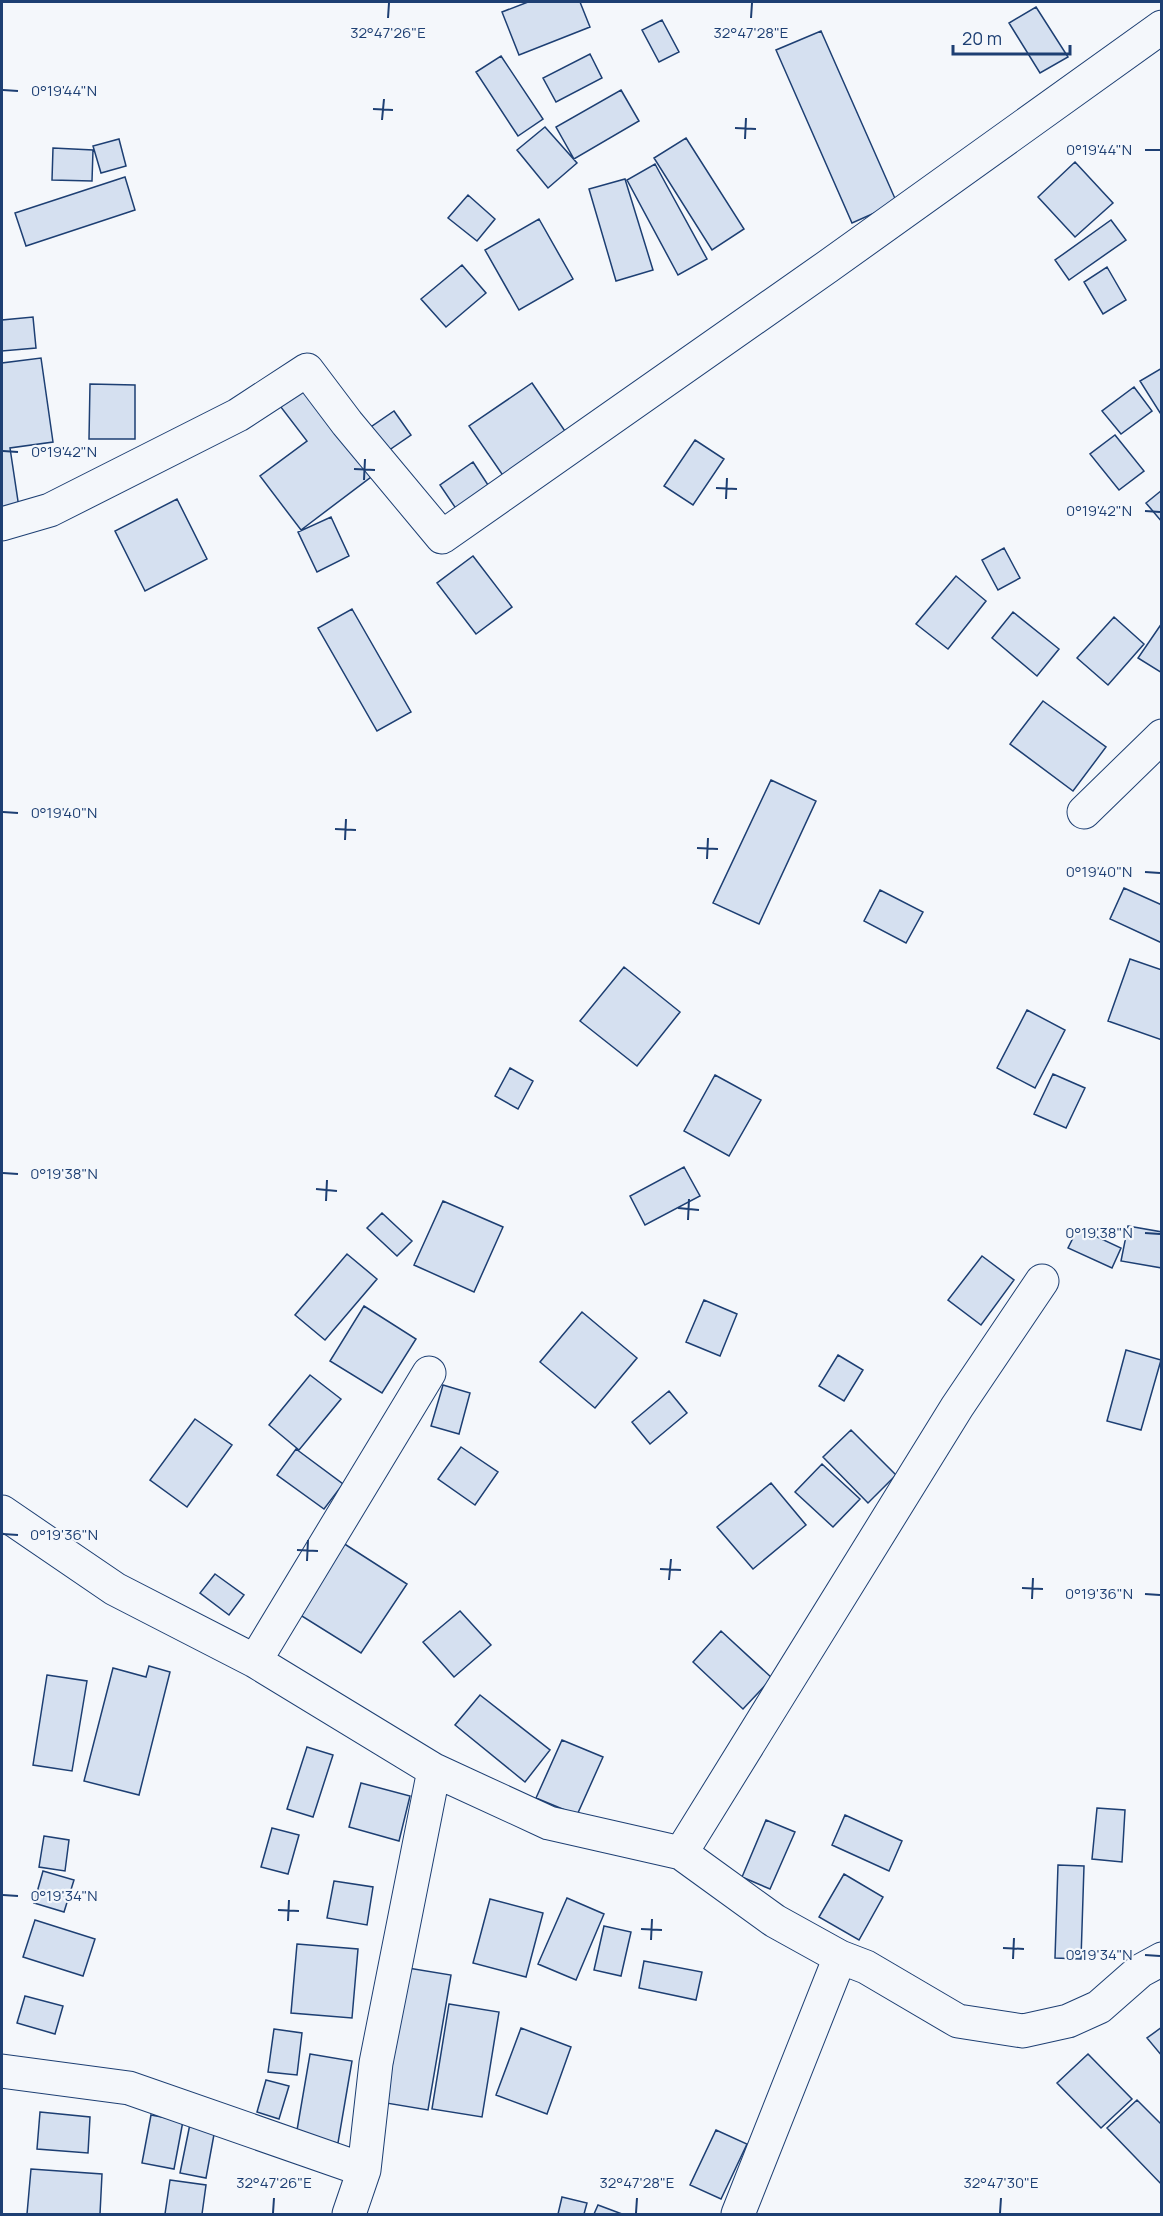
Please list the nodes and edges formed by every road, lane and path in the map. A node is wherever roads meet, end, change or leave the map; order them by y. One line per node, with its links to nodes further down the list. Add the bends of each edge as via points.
1 (1161, 27): 2 (street, via 442,537 307,370 238,415 50,510)
2 (2, 524)
3 (1161, 736): 4 (street)
4 (1084, 812)
5 (1042, 1281): 10 (street, via 957,1407)
6 (429, 1373): 8 (street)
7 (2, 1512): 8 (street, via 115,1589)
8 (255, 1661): 9 (street)
9 (434, 1770): 10 (street, via 549,1822); 14 (street, via 376,2063)
10 (681, 1853): 11 (street, via 774,1922)
11 (840, 1957): 12 (street, via 866,1967 958,2021 1023,2031 1068,2021 1099,2007 1140,1971); 16 (street)
12 (1161, 1959)
13 (2, 2070): 14 (street, via 129,2088)
14 (364, 2170): 15 (street)
15 (349, 2214)
16 (738, 2214)

